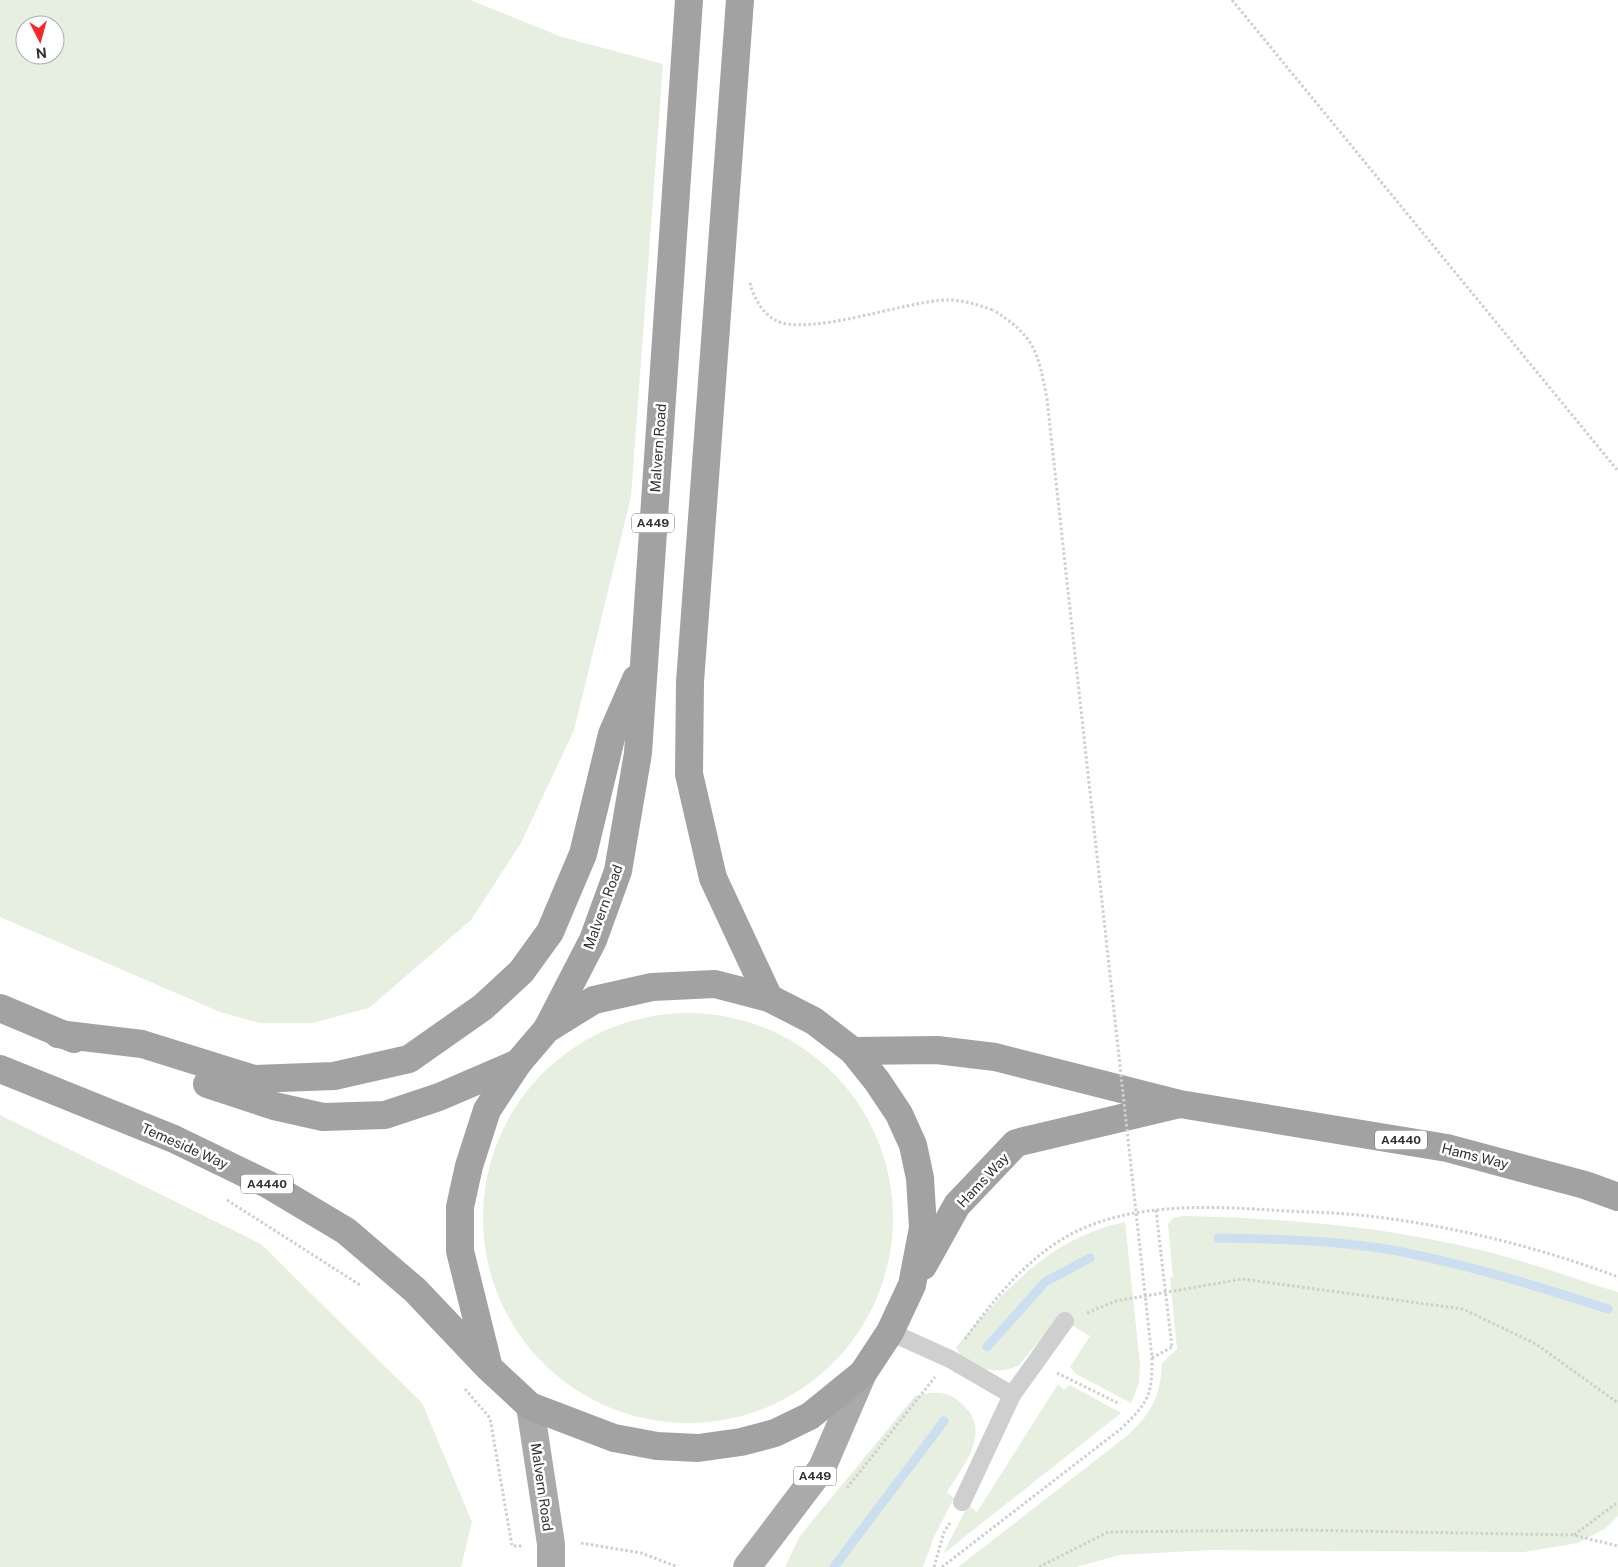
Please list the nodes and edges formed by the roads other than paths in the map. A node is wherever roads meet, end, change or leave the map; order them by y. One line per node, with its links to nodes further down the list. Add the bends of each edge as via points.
1 (689, 0): 3 (highway, Malvern Road / A449)
2 (740, 0): 4 (highway, via 690,682 689,774 713,878)
3 (643, 662): 6 (highway, Malvern Road / A449, via 638,753 618,871 593,940); 7 (highway, via 612,734 583,854 550,932 521,972 483,1007 410,1059 334,1076 254,1079 142,1044)
4 (769, 998): 6 (highway, via 715,984 652,987 594,1000); 8 (highway, via 814,1021)
5 (0, 1008): 7 (highway)
6 (547, 1029): 9 (highway)
7 (58, 1034): 9 (highway, via 274,1106 323,1117 385,1115 439,1097)
8 (853, 1051): 11 (highway, Hams Way / A4440, via 937,1050 995,1057); 13 (highway, via 900,1114 913,1145 920,1178 922,1228)
9 (518, 1063): 16 (highway, via 487,1110 460,1206 460,1251)
10 (0, 1069): 16 (highway, Temeside Way / A4440, via 174,1139 269,1185 346,1231 415,1290)
11 (1180, 1104): 12 (highway, Hams Way / A4440, via 1447,1148); 13 (highway, Hams Way / A4440, via 1016,1144 957,1205)
12 (1618, 1197)
13 (912, 1285): 15 (highway)
14 (1066, 1321): 18 (lane)
15 (890, 1332): 17 (highway); 18 (lane, via 950,1359)
16 (489, 1368): 19 (highway, Temeside Way)
17 (863, 1373): 19 (highway, via 810,1416 775,1433 698,1448 657,1446 614,1438); 22 (main road, A449, via 822,1468)
18 (1012, 1395): 20 (lane)
19 (530, 1406): 21 (main road, Malvern Road, via 551,1544)
20 (962, 1502)
21 (551, 1567)
22 (746, 1567)

